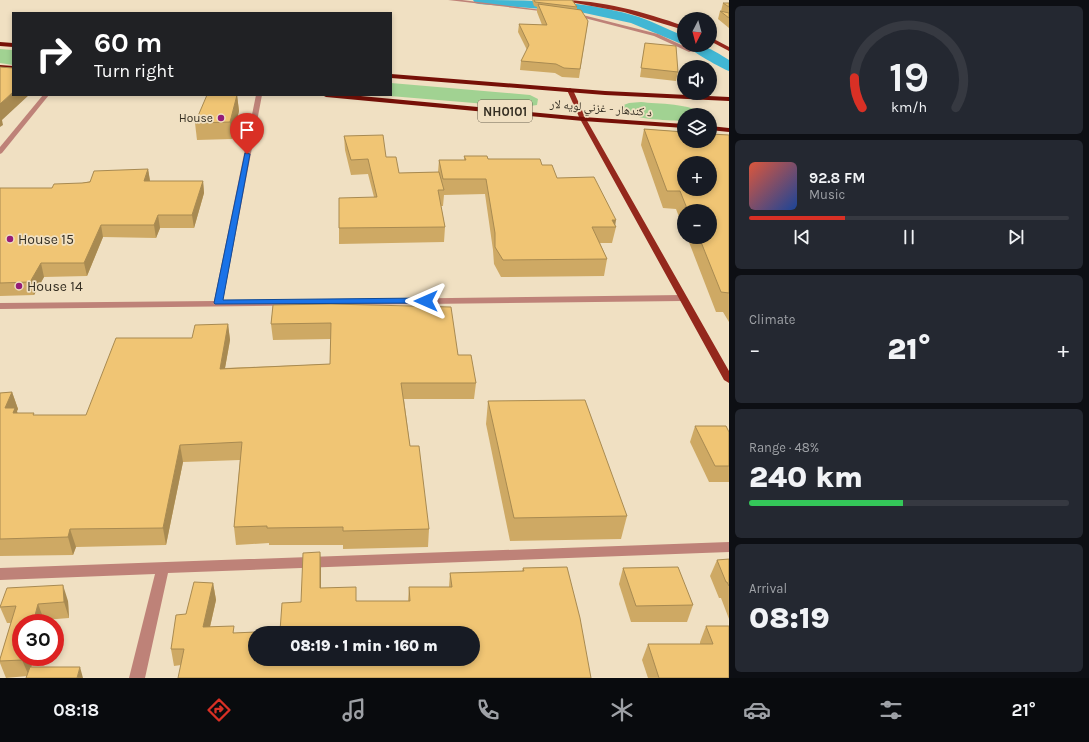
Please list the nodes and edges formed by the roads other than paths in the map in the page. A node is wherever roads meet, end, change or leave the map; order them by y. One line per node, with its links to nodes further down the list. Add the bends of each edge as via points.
1 (450, 0): 3 (street)
2 (561, 0): 5 (main road, via 618,8)
3 (555, 11)
4 (563, 12): 9 (street, via 589,16 656,35)
5 (677, 26)
6 (717, 43): 10 (main road)
7 (0, 44): 8 (highway)
8 (12, 45)
9 (677, 45)
10 (729, 49)
11 (0, 67): 12 (highway)
12 (12, 68)
13 (392, 76): 14 (highway, د کندهار - غزني لويه لار / NH0101)
14 (570, 90): 18 (highway, د کندهار - غزني لويه لار / NH0101); 19 (main road)
15 (45, 96): 21 (street)
16 (259, 96): 23 (street)
17 (337, 96): 19 (highway, د کندهار - غزني لويه لار / NH0101)
18 (729, 99)
19 (583, 119): 20 (highway, د کندهار - غزني لويه لار / NH0101); 22 (main road)
20 (677, 126)
21 (0, 152)
22 (682, 298): 23 (street); 25 (main road)
23 (218, 303): 24 (street)
24 (0, 306)
25 (729, 380)
26 (729, 547): 27 (street)
27 (163, 567): 28 (street); 29 (street)
28 (0, 574)
29 (137, 678)

